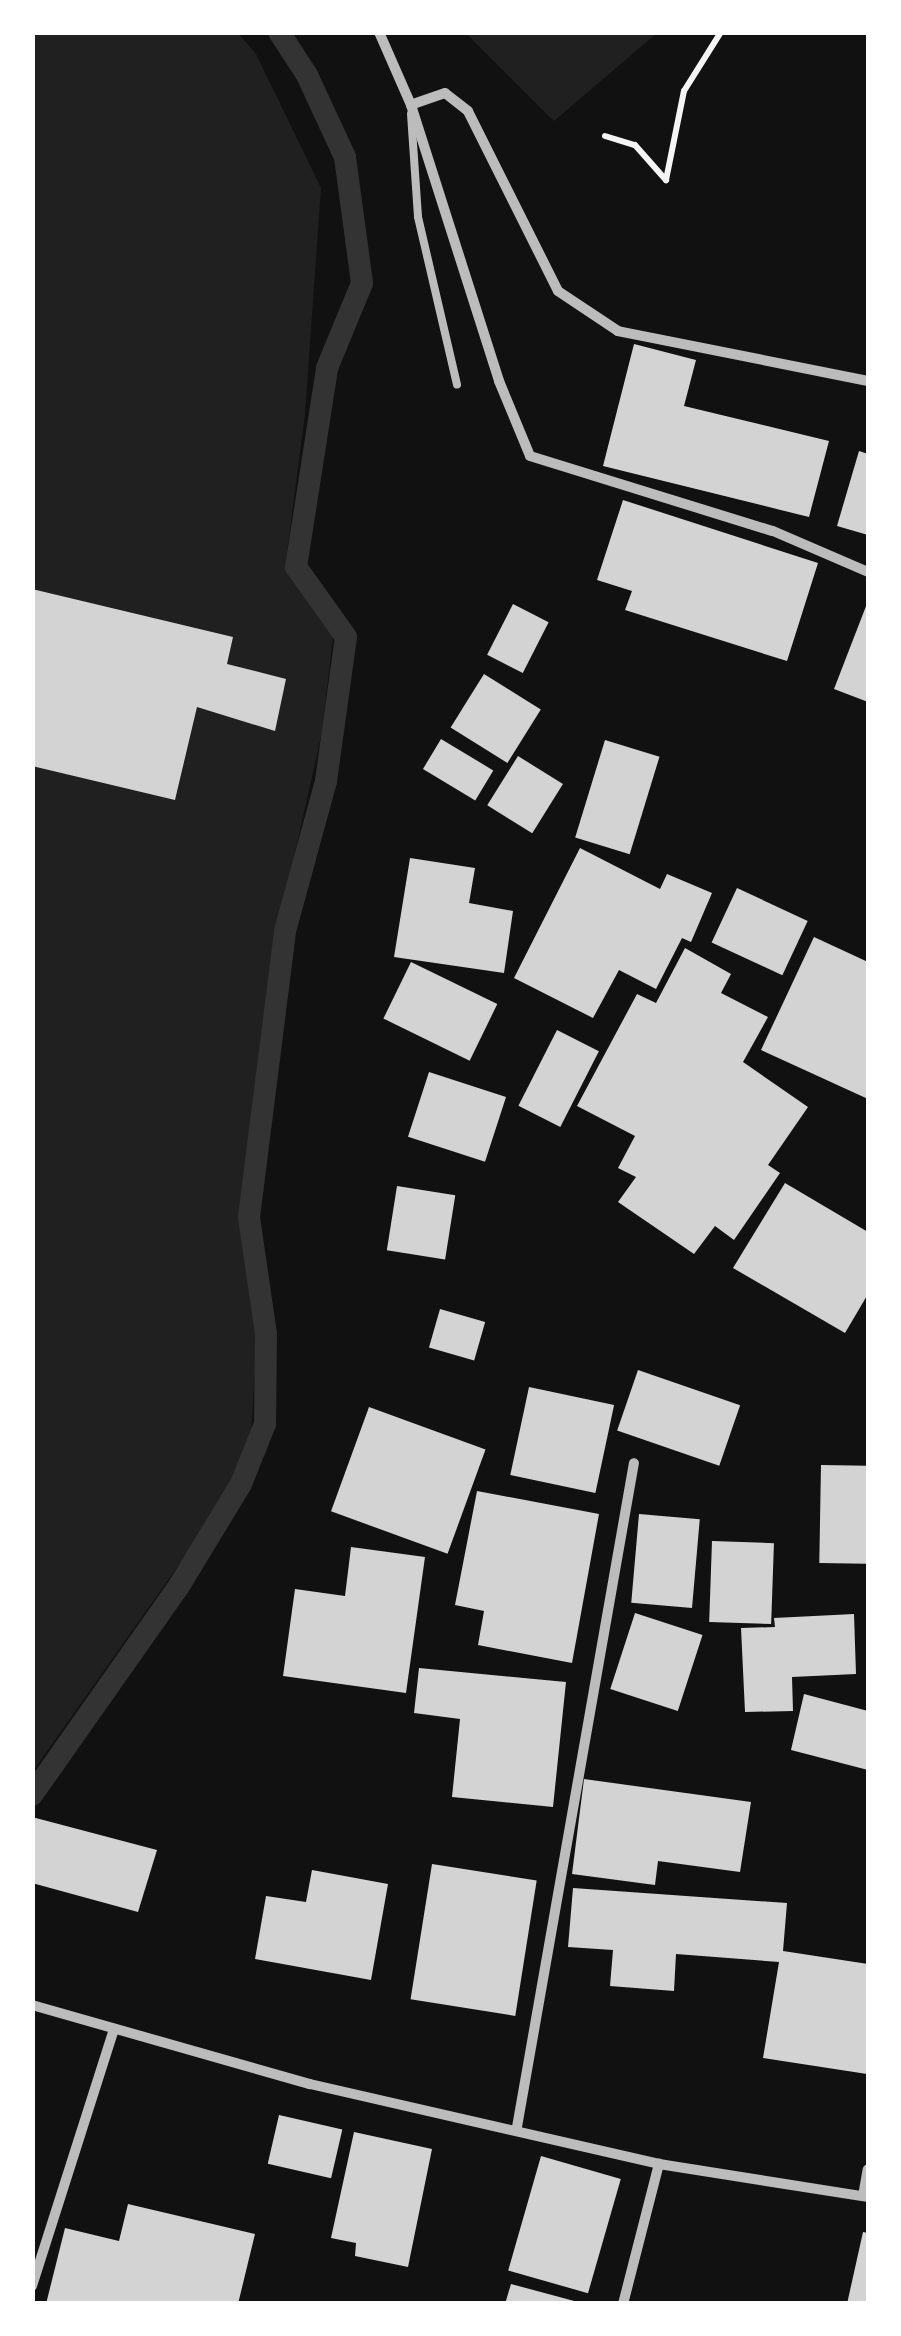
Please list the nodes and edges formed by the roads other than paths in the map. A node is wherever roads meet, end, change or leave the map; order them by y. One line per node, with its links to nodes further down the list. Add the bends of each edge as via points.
1 (379, 32): 2 (street)
2 (410, 105): 3 (street, via 446,93 468,110 558,291 618,331); 4 (lane, via 418,217); 5 (street, via 499,382 530,456 773,530)
3 (868, 381)
4 (457, 385)
5 (868, 572)
6 (634, 1463): 9 (street)
7 (32, 2006): 8 (street)
8 (114, 2028): 9 (street, via 310,2084); 13 (street)
9 (517, 2128): 10 (street)
10 (659, 2164): 12 (street); 14 (street)
11 (868, 2169): 12 (street)
12 (866, 2196)
13 (32, 2286)
14 (623, 2304)

